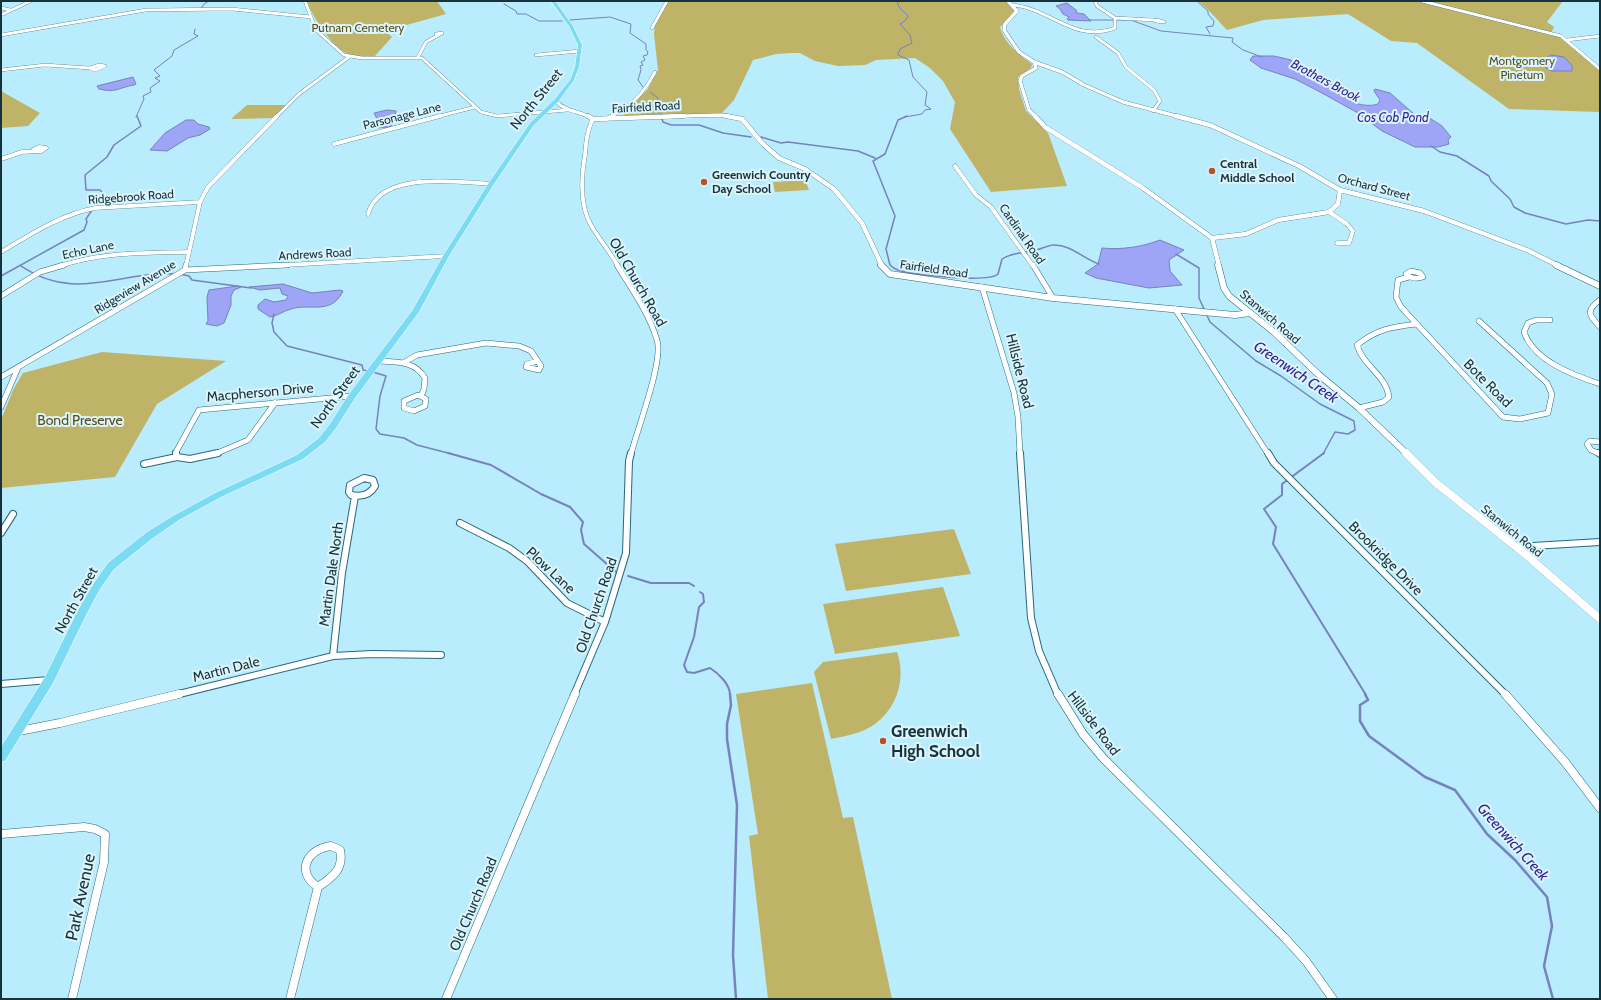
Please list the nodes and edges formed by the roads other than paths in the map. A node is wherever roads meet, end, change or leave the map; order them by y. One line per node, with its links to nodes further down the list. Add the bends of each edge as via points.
1 (31, 1): 10 (street)
2 (305, 1): 12 (street)
3 (554, 1): 21 (main road, via 576,35)
4 (667, 1): 15 (street)
5 (1008, 1): 8 (street)
6 (1095, 1): 13 (street, via 1097,6)
7 (1422, 1): 20 (street, via 1497,19)
8 (1014, 5): 13 (street, via 1026,6 1069,27 1088,32 1110,30 1116,26); 25 (street, via 1017,13 1005,24 1004,30 1020,52)
9 (1, 8): 10 (street)
10 (11, 10): 11 (street)
11 (1, 15)
12 (310, 17): 16 (street, via 226,9 146,10); 23 (street, via 321,35)
13 (1115, 18): 14 (street)
14 (1155, 20)
15 (652, 28)
16 (1, 35)
17 (437, 35): 24 (street, via 422,46)
18 (1600, 36): 20 (street)
19 (1096, 37): 35 (street, via 1118,54 1126,67 1156,93 1160,101)
20 (1567, 40): 29 (street)
21 (580, 51): 22 (street); 32 (main road, North Street, via 572,80)
22 (536, 55)
23 (349, 57): 24 (street); 47 (street, Ridgeview Avenue, via 299,94 208,187)
24 (418, 57): 33 (street, Fairfield Road, via 425,59)
25 (1034, 62): 26 (street, Orchard Street); 28 (street)
26 (1050, 67): 28 (street); 35 (street, Orchard Street, via 1115,100)
27 (90, 68): 30 (street, via 45,65)
28 (1036, 68): 50 (street, via 1022,76 1020,81 1029,110 1038,122 1143,188)
29 (1600, 69)
30 (1, 70)
31 (655, 72): 37 (street, via 639,98)
32 (556, 101): 34 (street, Fairfield Road); 36 (main road, North Street)
33 (475, 107): 36 (street, Fairfield Road, via 481,112 497,116); 41 (street, Parsonage Lane)
34 (568, 110): 36 (street, Fairfield Road); 38 (street, Fairfield Road, via 580,112)
35 (1153, 111): 46 (street, Orchard Street, via 1210,125 1299,166)
36 (543, 112): 45 (main road, North Street)
37 (620, 112): 39 (street); 40 (street)
38 (592, 119): 40 (street, Fairfield Road); 90 (street, Old Church Road, via 581,184 585,212 591,226 617,263 648,317 658,342 658,361 630,461 626,553)
39 (626, 119): 40 (street, Fairfield Road); 58 (street, Fairfield Road, via 720,115 738,117 745,121 762,144 780,158 805,169 834,189 862,223 881,265 890,274)
40 (605, 120)
41 (334, 144)
42 (33, 150): 43 (street)
43 (1, 159)
44 (955, 166): 60 (street, Cardinal Road, via 976,195 991,207)
45 (491, 184): 49 (street, via 422,181 406,183 382,194 371,205); 54 (main road, North Street)
46 (1340, 190): 48 (street, via 1338,204); 57 (street, Orchard Street, via 1436,215 1530,251)
47 (200, 202): 52 (street, Ridgebrook Road, via 79,211); 53 (street, Ridgeview Avenue)
48 (1329, 212): 50 (street, via 1278,220 1246,234); 51 (street, via 1353,231 1349,243)
49 (368, 214)
50 (1212, 238): 63 (street, Stanwich Road, via 1224,290)
51 (1337, 243)
52 (1, 252)
53 (187, 252): 55 (street, Ridgeview Avenue); 59 (street, Echo Lane, via 114,254 78,260 40,272)
54 (446, 256): 55 (street, Andrews Road); 68 (main road, North Street, via 415,312)
55 (183, 271): 71 (street, Ridgeview Avenue)
56 (1409, 277): 66 (street, Bote Road, via 1398,280 1396,297)
57 (1600, 286)
58 (982, 287): 60 (street, Fairfield Road); 103 (street, Hillside Road, via 1015,397 1024,489 1031,618 1037,646 1052,686 1072,719 1108,764 1284,937 1306,961)
59 (1, 296)
60 (1053, 298): 62 (street, Fairfield Road)
61 (1600, 300): 67 (street, via 1592,306 1590,313)
62 (1175, 309): 63 (street, Fairfield Road, via 1238,315); 97 (street, Brookridge Drive, via 1272,460 1527,717)
63 (1250, 313): 78 (street, Stanwich Road)
64 (1550, 320): 73 (street, via 1528,323 1524,328 1527,341 1561,369)
65 (1480, 321): 66 (street, Bote Road, via 1547,383 1552,394 1548,413 1509,419 1503,416)
66 (1416, 324): 78 (street, via 1388,327 1357,345 1361,356 1389,393 1389,397 1383,402)
67 (1600, 327)
68 (379, 361): 70 (street); 74 (main road, North Street)
69 (537, 361): 70 (street, via 531,351 519,346 486,343 417,355)
70 (403, 363): 75 (street, via 415,366 424,375)
71 (18, 368): 72 (street, Ridgeview Avenue); 77 (street)
72 (1, 377)
73 (1600, 384)
74 (352, 396): 76 (street, Macpherson Drive); 93 (main road, North Street, via 322,440 300,457 218,495 176,518 111,566 87,605)
75 (421, 396)
76 (274, 403): 81 (street, via 248,440 211,456 190,459); 81 (street, Macpherson Drive, via 199,410 176,452)
77 (1, 407)
78 (1359, 408): 88 (street, Stanwich Road, via 1428,476)
79 (1600, 442): 80 (street, via 1590,441 1587,444 1591,450)
80 (1600, 454)
81 (177, 457): 82 (street)
82 (144, 464)
83 (355, 496): 92 (street, Martin Dale North)
84 (13, 514): 86 (street)
85 (460, 523): 90 (street, Plow Lane, via 509,548 527,561 567,603)
86 (1, 533)
87 (1600, 542): 88 (street)
88 (1516, 547): 89 (street, Stanwich Road)
89 (1600, 619)
90 (605, 622): 102 (street, Old Church Road)
91 (441, 655): 92 (street, Martin Dale)
92 (332, 656): 95 (street, Martin Dale)
93 (49, 680): 94 (street); 95 (main road, North Street)
94 (1, 684)
95 (19, 731): 96 (main road, North Street)
96 (1, 757)
97 (1600, 808)
98 (1, 834): 100 (street, Park Avenue, via 84,827 95,828 105,834 104,862)
99 (318, 888): 99 (street, via 334,877 341,866 340,850 330,846 318,850 306,864 306,880); 101 (street)
100 (72, 999)
101 (290, 999)
102 (446, 999)
103 (1333, 999)

